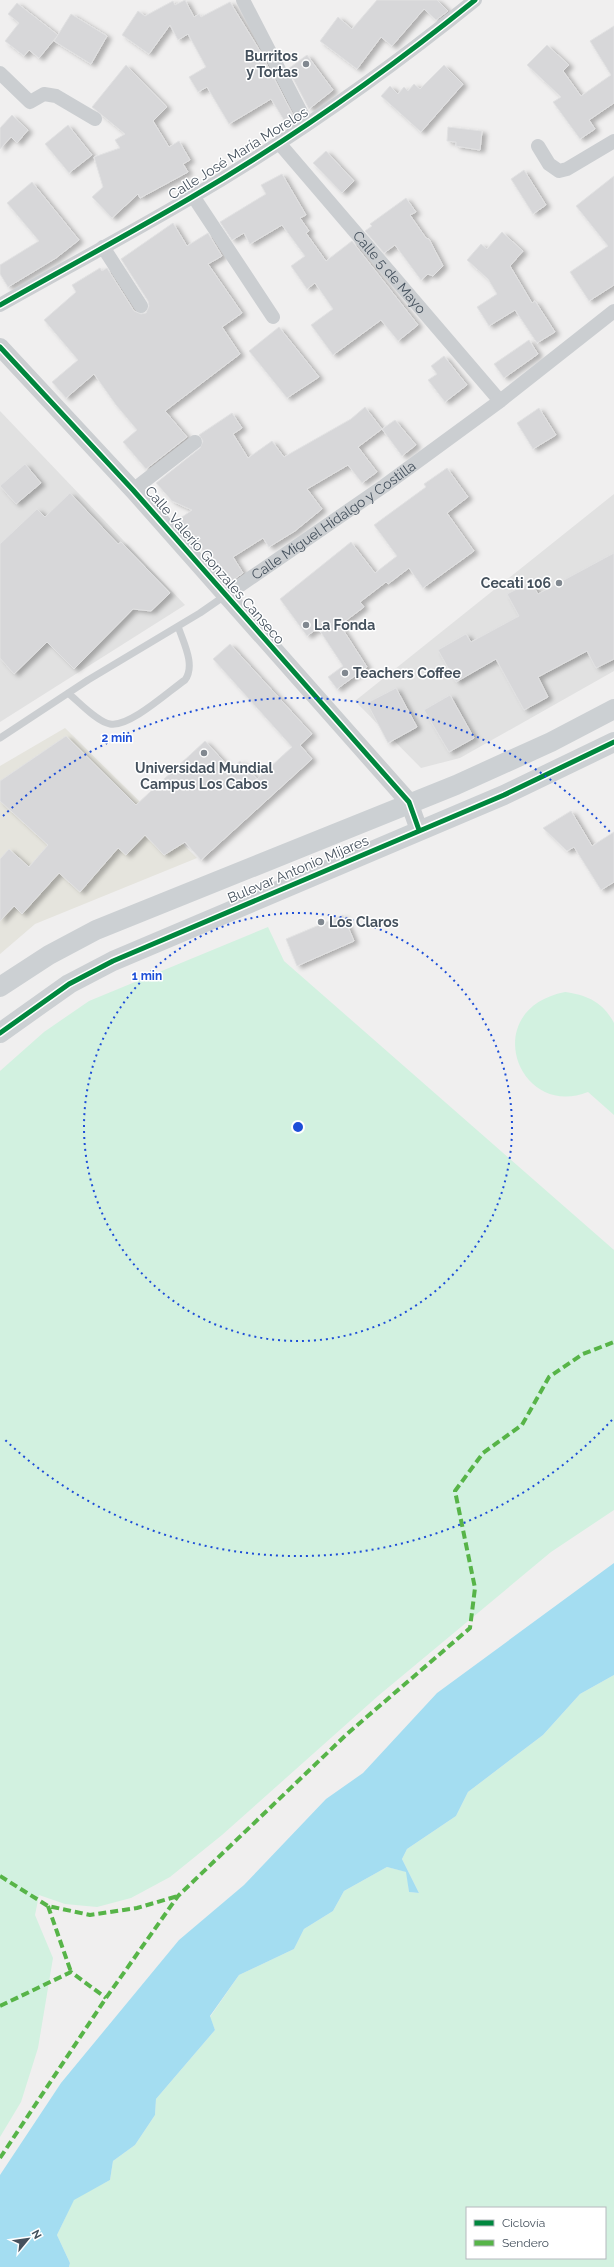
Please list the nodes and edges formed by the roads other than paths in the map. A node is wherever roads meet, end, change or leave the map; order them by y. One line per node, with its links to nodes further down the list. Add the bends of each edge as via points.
1 (244, 0): 5 (street)
2 (475, 0): 5 (street, Calle José María Morelos, via 412,50)
3 (0, 73): 4 (street, via 30,102 44,94 56,96)
4 (96, 119)
5 (307, 124): 7 (street, Calle José María Morelos)
6 (614, 141): 8 (street, via 567,169 559,171 549,164)
7 (279, 143): 9 (street, Calle José María Morelos); 16 (street, Calle 5 de Mayo)
8 (538, 146)
9 (193, 196): 10 (street, Calle José María Morelos); 14 (street)
10 (103, 247): 11 (street, Calle José María Morelos); 12 (street)
11 (0, 305)
12 (141, 306)
13 (614, 311): 16 (street, Calle Miguel Hidalgo y Costilla)
14 (273, 317)
15 (0, 347): 18 (street, Calle Valerio Gonzales Canseco)
16 (500, 401): 19 (street, Calle Miguel Hidalgo y Costilla, via 384,486)
17 (196, 442): 18 (street)
18 (133, 490): 19 (street, Calle Valerio Gonzales Canseco)
19 (226, 595): 20 (lane, Calle Miguel Hidalgo y Costilla); 25 (street, Calle Valerio Gonzales Canseco)
20 (178, 626): 21 (lane, Calle Miguel Hidalgo y Costilla); 21 (lane, via 190,662 190,673 185,680 127,722 109,724 100,720)
21 (68, 693): 23 (lane, Calle Miguel Hidalgo y Costilla)
22 (614, 709): 25 (main road, Bulevar Antonio Mijares, via 551,742)
23 (0, 738)
24 (614, 742): 26 (main road, Bulevar Antonio Mijares, via 504,795)
25 (409, 802): 26 (street); 27 (main road, Bulevar Antonio Mijares, via 96,930 49,955)
26 (419, 830): 28 (main road, Bulevar Antonio Mijares, via 113,961 69,984)
27 (1, 986)
28 (0, 1033)

